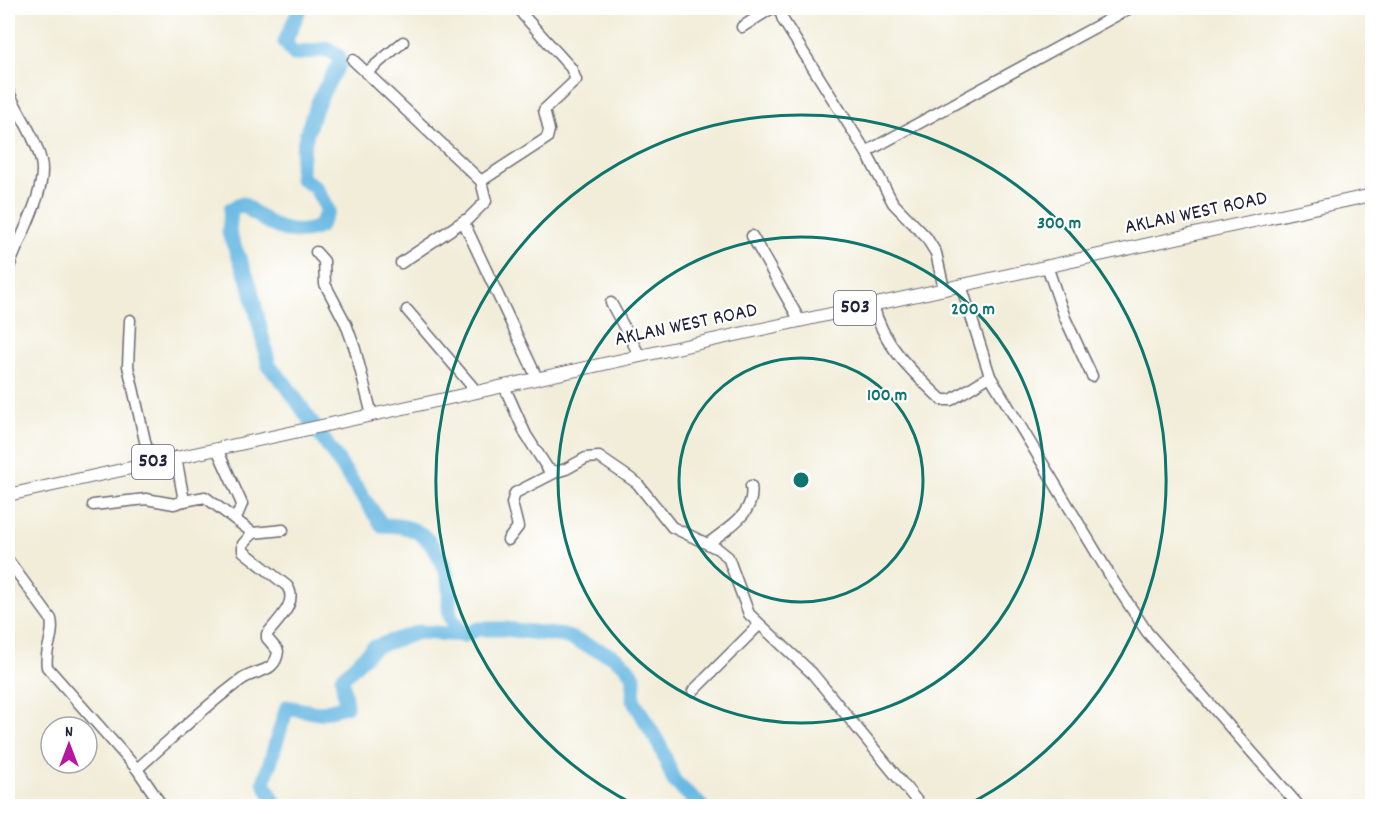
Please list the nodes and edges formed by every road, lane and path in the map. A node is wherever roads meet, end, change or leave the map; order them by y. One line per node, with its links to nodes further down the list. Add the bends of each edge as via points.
1 (520, 8): 11 (street, via 571,68 576,80 544,110 547,138)
2 (772, 8): 5 (street)
3 (779, 8): 10 (street)
4 (1130, 8): 10 (street)
5 (742, 27)
6 (403, 42): 8 (street)
7 (354, 60): 8 (street)
8 (366, 74): 11 (street)
9 (8, 91): 18 (street, via 42,163 36,198)
10 (866, 152): 20 (street, via 893,203 936,253)
11 (481, 181): 13 (street, via 486,201)
12 (1372, 195): 17 (main road, AKLAN WEST ROAD / 503)
13 (465, 220): 16 (street); 29 (street, via 471,241)
14 (752, 236): 25 (street)
15 (316, 252): 32 (street, via 324,261 326,284 355,349)
16 (401, 263)
17 (1047, 266): 19 (main road, AKLAN WEST ROAD / 503); 28 (street, via 1065,318)
18 (8, 270)
19 (961, 285): 20 (main road, AKLAN WEST ROAD / 503); 27 (street)
20 (944, 289): 22 (main road, AKLAN WEST ROAD / 503)
21 (610, 303): 26 (street)
22 (873, 304): 25 (main road, AKLAN WEST ROAD / 503); 27 (street, via 887,341 942,400 951,400)
23 (407, 310): 31 (street)
24 (130, 320): 35 (street, via 128,366)
25 (800, 321): 26 (main road, AKLAN WEST ROAD / 503)
26 (640, 356): 29 (main road, AKLAN WEST ROAD / 503)
27 (990, 376): 52 (street, via 1147,632)
28 (1092, 376)
29 (537, 378): 30 (main road, AKLAN WEST ROAD / 503)
30 (504, 386): 31 (main road, AKLAN WEST ROAD / 503); 36 (street, via 541,461 548,470)
31 (477, 392): 32 (main road, AKLAN WEST ROAD / 503)
32 (372, 415): 33 (main road, AKLAN WEST ROAD / 503)
33 (217, 449): 34 (main road, AKLAN WEST ROAD / 503); 41 (street, via 242,504)
34 (176, 457): 35 (main road, AKLAN WEST ROAD / 503); 39 (street)
35 (150, 463): 38 (main road, AKLAN WEST ROAD / 503)
36 (556, 472): 44 (street, via 515,493 512,503 518,527); 45 (street, via 586,458 598,457 637,483 672,526)
37 (751, 486): 45 (street, via 753,497 744,514)
38 (8, 495)
39 (184, 501): 40 (street, via 174,504 146,499); 41 (street, via 205,497)
40 (93, 505)
41 (236, 518): 43 (street)
42 (283, 530): 43 (street)
43 (253, 533): 49 (street, via 243,544 243,550 292,592 292,600 267,634 278,651 277,658 270,669 244,677 229,688)
44 (508, 540)
45 (708, 544): 47 (street, via 728,557 749,614)
46 (8, 560): 49 (street, via 51,619 54,630 45,659 47,667)
47 (759, 625): 48 (street); 51 (street, via 812,673)
48 (693, 691)
49 (137, 769): 50 (street)
50 (162, 807)
51 (921, 807)
52 (1299, 807)

